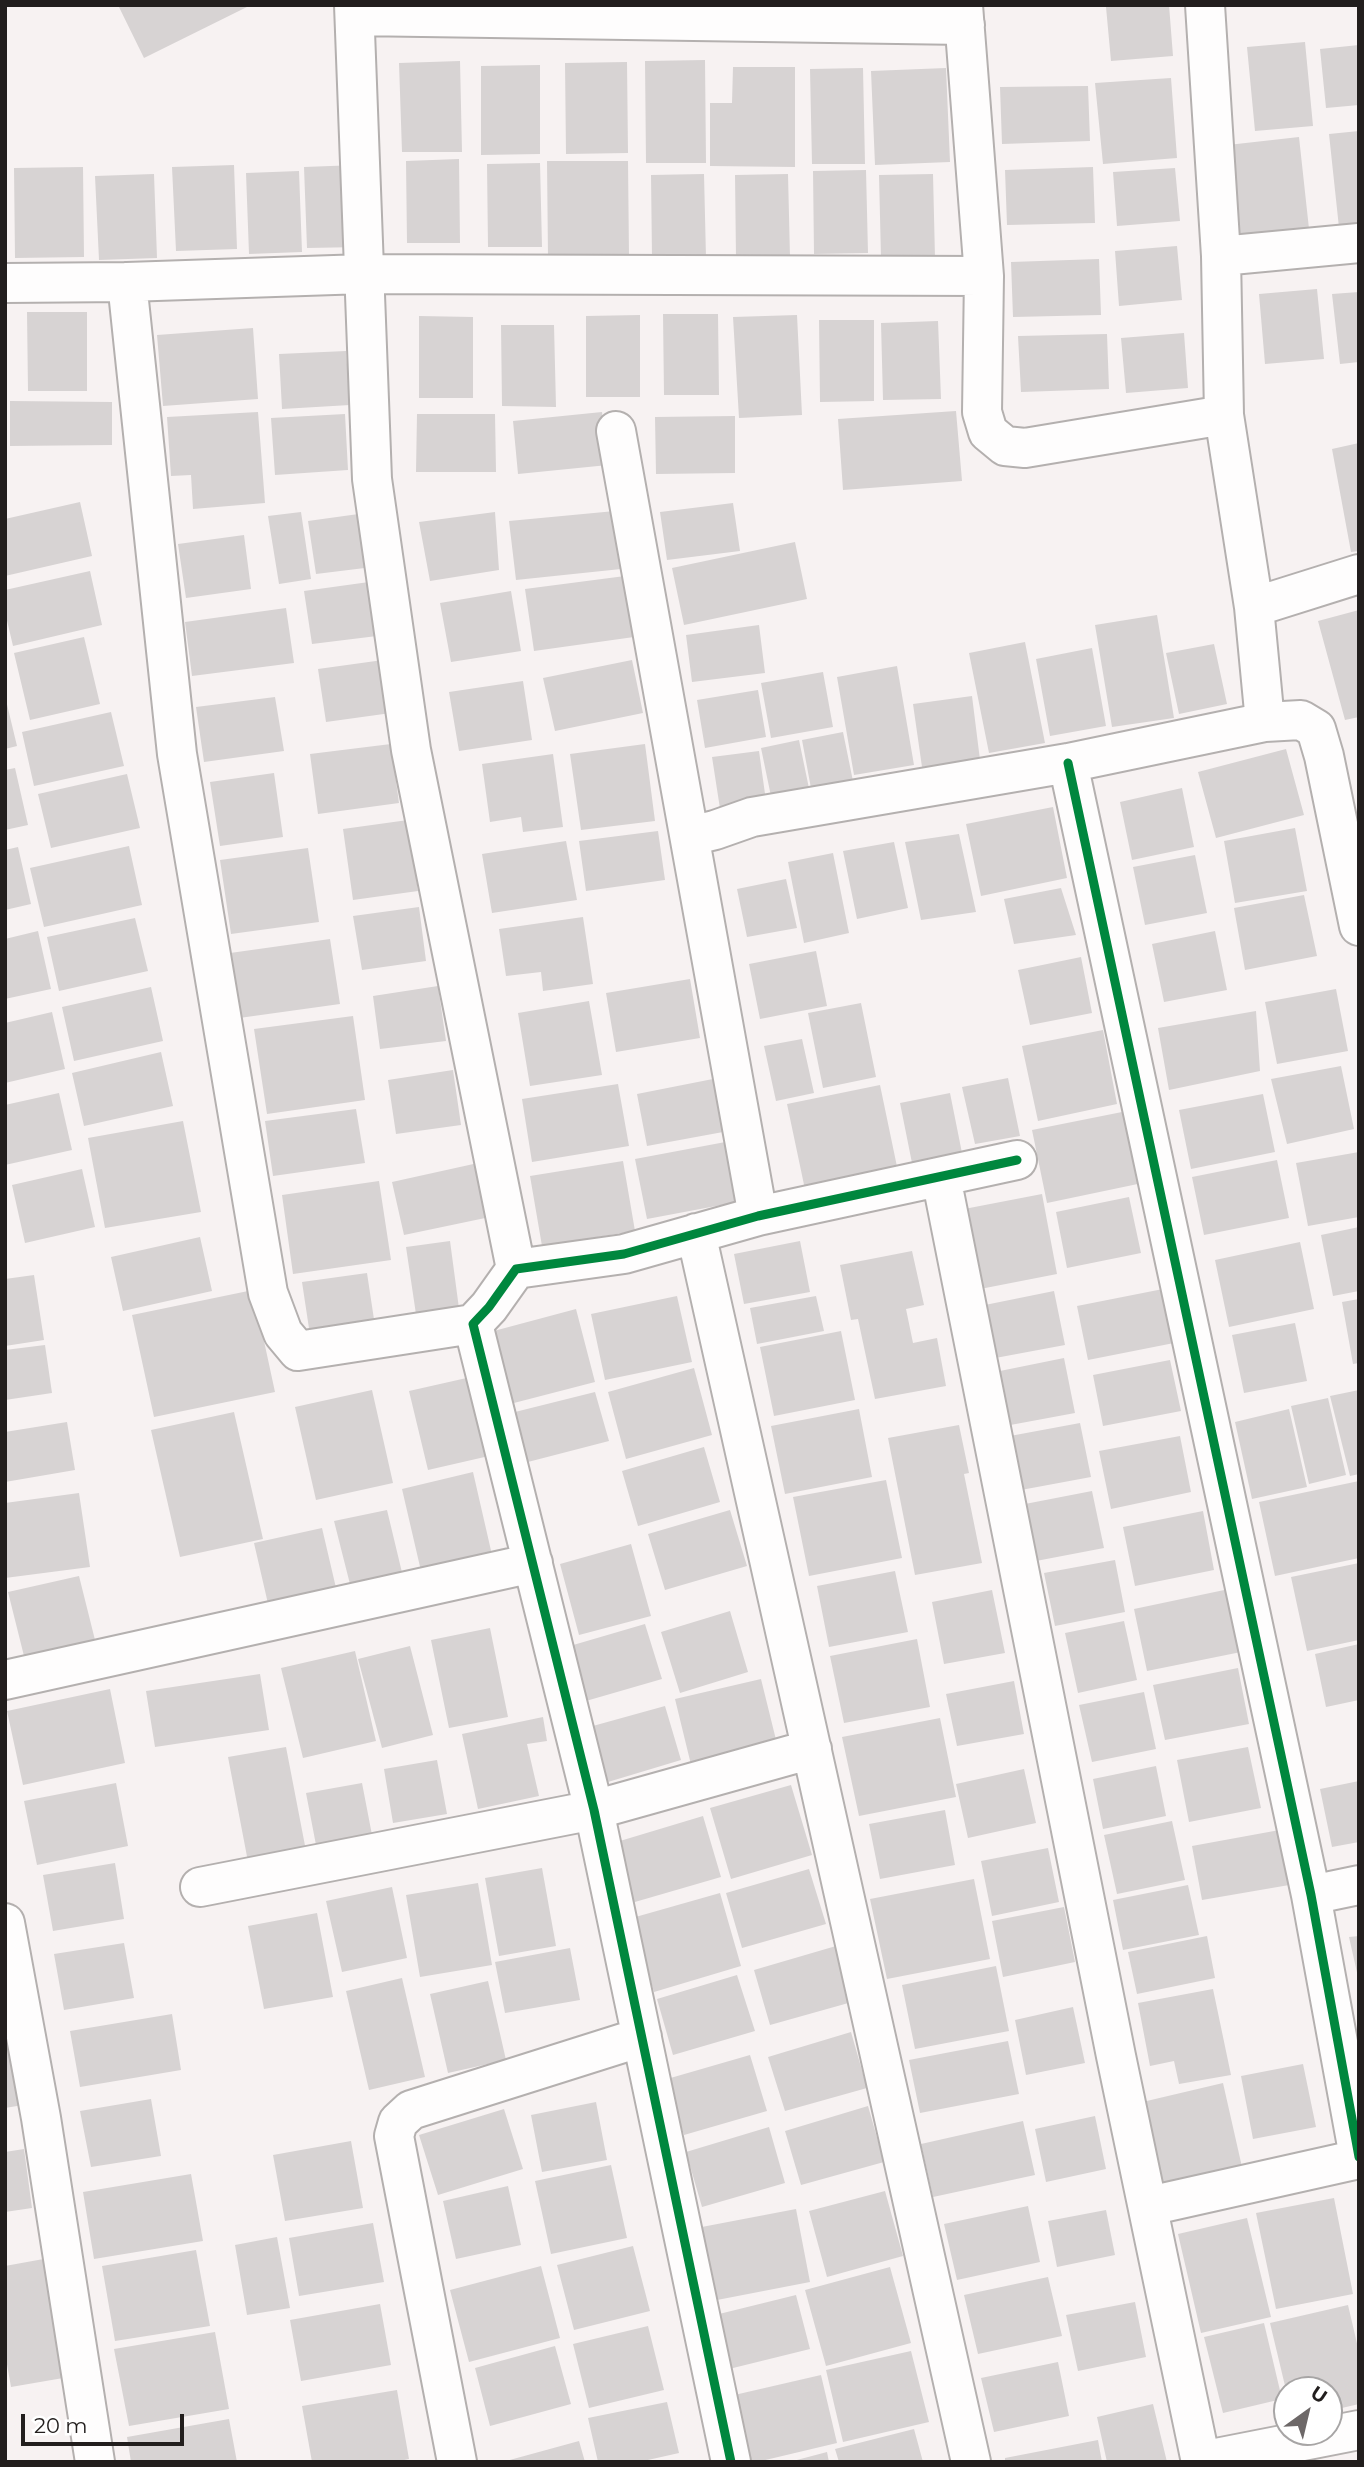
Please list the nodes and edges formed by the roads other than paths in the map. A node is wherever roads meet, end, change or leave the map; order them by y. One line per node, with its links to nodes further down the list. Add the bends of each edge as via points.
1 (1205, 5): 5 (street)
2 (354, 11): 3 (street); 6 (street)
3 (964, 15): 7 (street)
4 (1359, 243): 5 (street)
5 (1221, 256): 10 (street)
6 (364, 274): 7 (street); 8 (street); 22 (street, via 372,480 411,750)
7 (984, 276): 10 (street, via 982,412 988,432 1005,446 1025,448)
8 (127, 282): 9 (street); 23 (street, via 177,754 268,1293 283,1334 298,1351)
9 (5, 283)
10 (1224, 415): 13 (street)
11 (616, 431): 16 (street)
12 (1359, 574): 13 (street)
13 (1254, 607): 14 (street)
14 (1265, 722): 15 (street); 17 (street, via 1301,720 1316,729)
15 (1068, 763): 16 (street, via 752,817); 30 (street)
16 (690, 836): 20 (street)
17 (1359, 926)
18 (1017, 1160): 19 (street)
19 (941, 1177): 20 (street); 34 (street)
20 (758, 1216): 21 (street)
21 (696, 1233): 22 (street, via 624,1254); 26 (street)
22 (516, 1269): 23 (street)
23 (473, 1324): 24 (street)
24 (533, 1563): 25 (street); 27 (street)
25 (5, 1680)
26 (812, 1749): 27 (street); 39 (street)
27 (594, 1810): 29 (street); 32 (street)
28 (1359, 1885): 30 (street)
29 (200, 1887)
30 (1311, 1895): 33 (street)
31 (5, 1923): 36 (street)
32 (642, 2037): 37 (street, via 411,2110 398,2122 394,2136); 38 (street)
33 (1359, 2158): 34 (street)
34 (1149, 2206): 40 (street)
35 (1359, 2430): 40 (street)
36 (96, 2462)
37 (457, 2462)
38 (731, 2462)
39 (971, 2462)
40 (1201, 2462)

